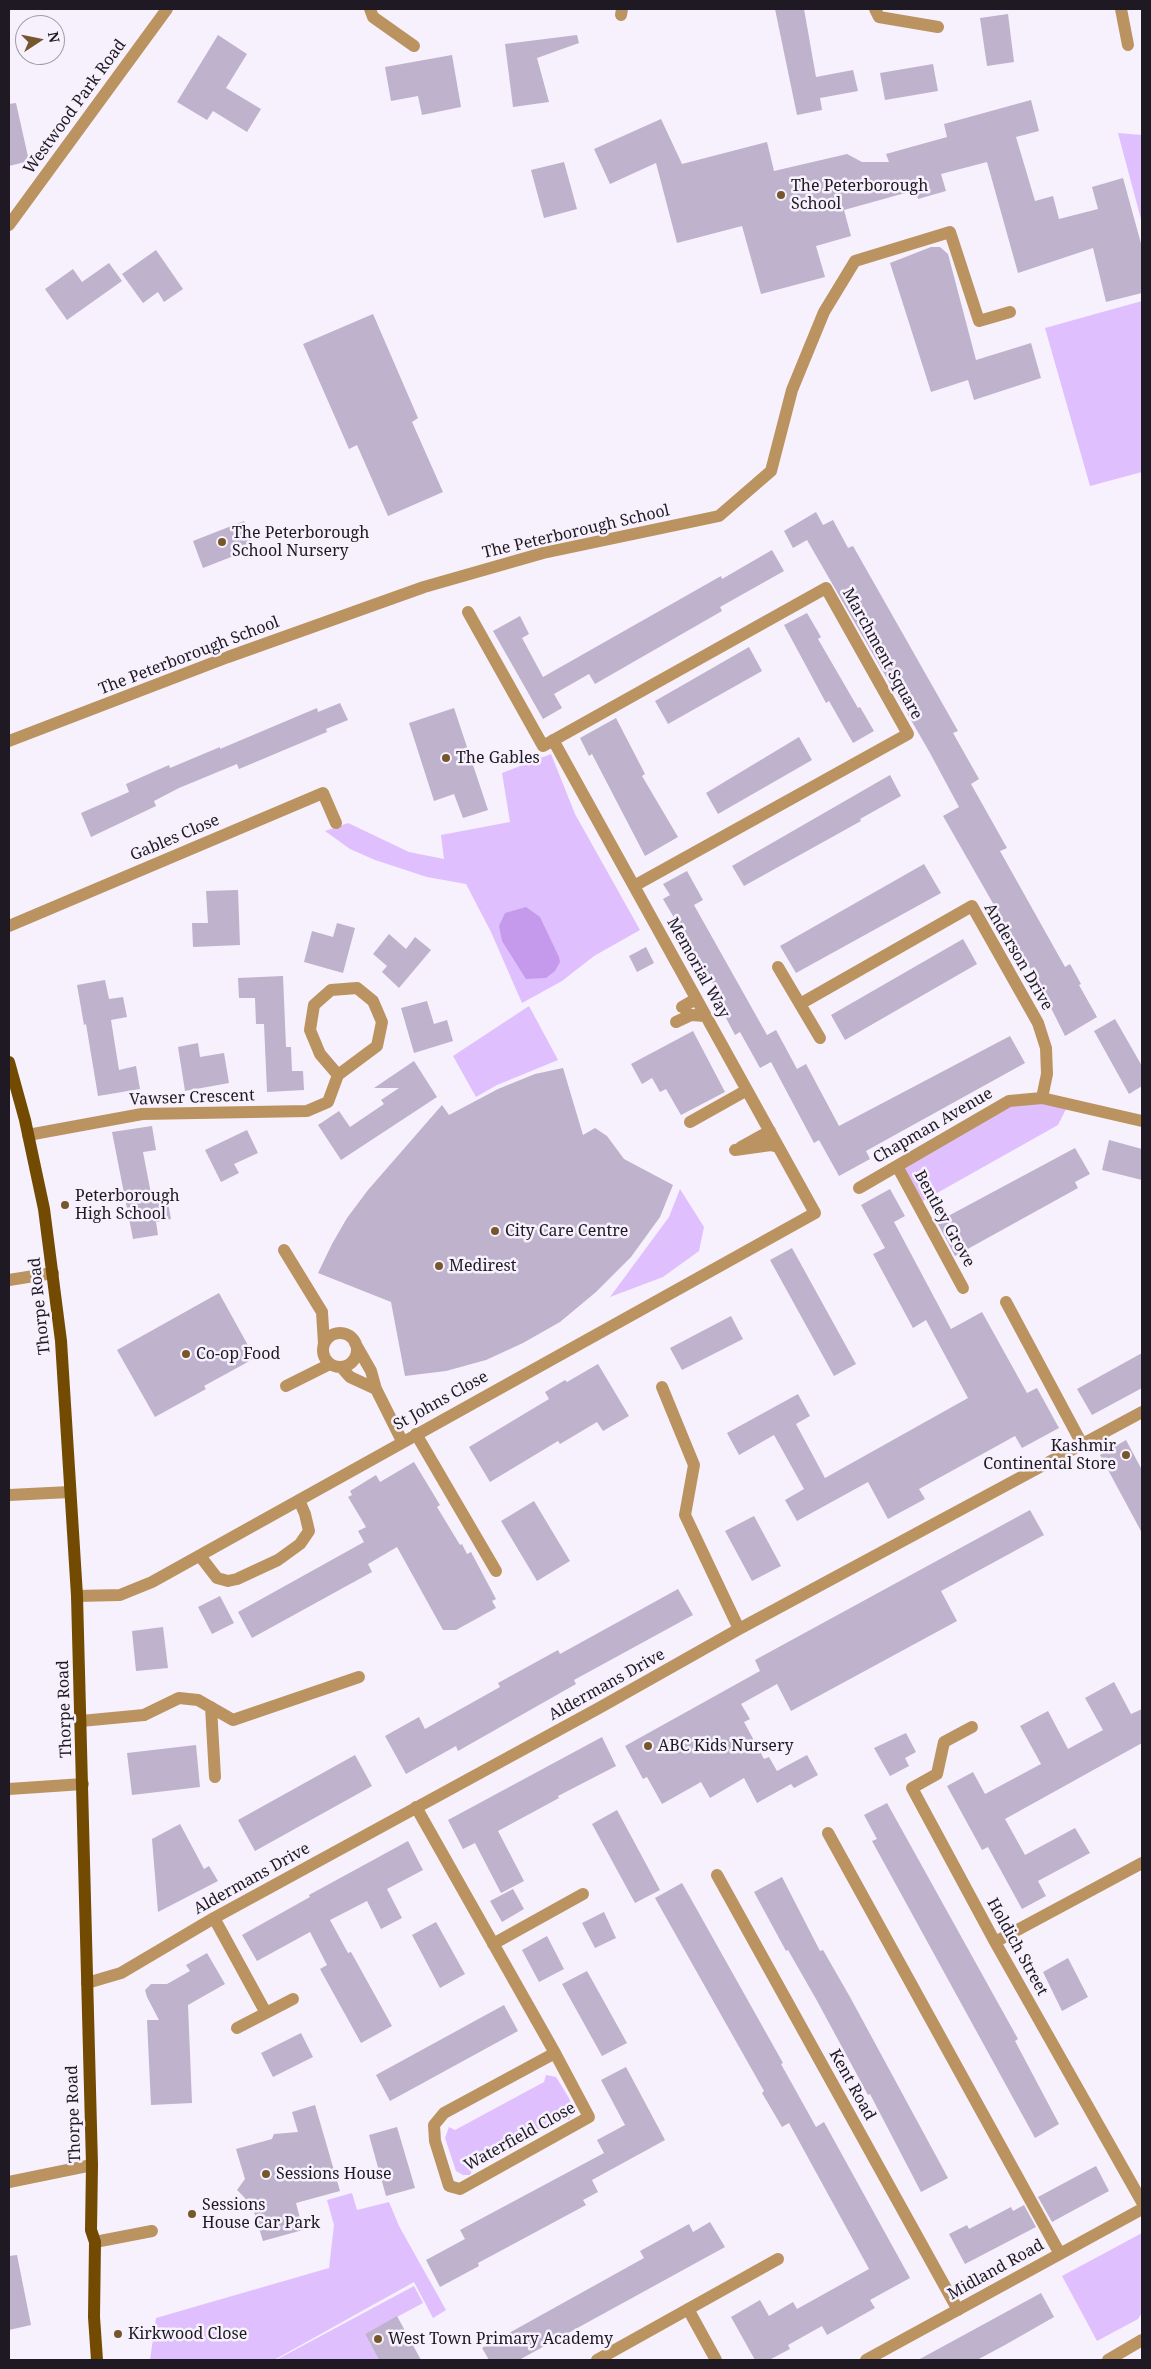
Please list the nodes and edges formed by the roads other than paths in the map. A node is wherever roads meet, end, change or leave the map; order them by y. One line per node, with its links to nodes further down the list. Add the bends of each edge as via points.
1 (167, 9): 8 (street, Westwood Park Road)
2 (370, 9): 7 (street, via 373,18)
3 (875, 9): 5 (street, via 879,17)
4 (1121, 9): 6 (street)
5 (938, 27)
6 (1128, 45)
7 (414, 46)
8 (9, 225)
9 (1010, 312): 12 (street, The Peterborough School, via 979,321 950,232 855,261 824,312 792,390 771,471 719,516 543,553 424,587 228,657)
10 (468, 612): 11 (street, via 543,746)
11 (553, 740): 14 (street, Memorial Way); 14 (street, Marchment Square, via 826,588 908,734)
12 (9, 741)
13 (336, 823): 15 (street, Gables Close, via 323,793)
14 (634, 886): 17 (street, Memorial Way)
15 (9, 926)
16 (778, 967): 19 (street)
17 (696, 999): 18 (street); 20 (street, Memorial Way)
18 (682, 1007)
19 (803, 1009): 22 (street); 26 (street, Anderson Drive, via 972,906 1038,1023 1046,1048 1048,1074)
20 (705, 1016): 21 (street, via 691,1015); 25 (street, Memorial Way)
21 (676, 1022)
22 (820, 1038)
23 (9, 1062): 30 (main road, Thorpe Road)
24 (338, 1076): 24 (street, via 320,1054 310,1030 314,1005 331,990 357,988 373,1001 382,1022 377,1046); 30 (street, Vawser Crescent, via 328,1102 307,1111 142,1114)
25 (748, 1090): 27 (street); 29 (street, Memorial Way)
26 (1042, 1098): 28 (street, Chapman Avenue); 32 (street, Chapman Avenue, via 1009,1101)
27 (690, 1122)
28 (1142, 1122)
29 (770, 1131): 31 (street, Memorial Way); 31 (street, via 735,1150)
30 (28, 1135): 36 (main road, Thorpe Road, via 44,1208)
31 (778, 1147): 34 (street, Memorial Way)
32 (897, 1166): 33 (street, Chapman Avenue); 38 (street, Bentley Grove)
33 (859, 1188)
34 (815, 1213): 46 (street, St Johns Close)
35 (284, 1250): 40 (street)
36 (53, 1273): 37 (street); 49 (main road, Thorpe Road, via 61,1341)
37 (9, 1280)
38 (963, 1288)
39 (1006, 1302): 48 (street)
40 (322, 1312): 41 (street); 42 (street)
41 (351, 1339): 42 (street, via 342,1334 331,1336); 42 (street, via 356,1354 351,1363); 44 (street, via 371,1371)
42 (330, 1358): 44 (street, via 350,1377)
43 (662, 1387): 55 (street, via 694,1465 685,1515)
44 (376, 1389): 47 (street)
45 (1142, 1412): 48 (street, Aldermans Drive)
46 (416, 1434): 47 (street, St Johns Close); 53 (street)
47 (402, 1441): 51 (street, St Johns Close)
48 (1082, 1444): 55 (street, Aldermans Drive)
49 (70, 1492): 50 (street); 54 (main road, Thorpe Road)
50 (9, 1495)
51 (299, 1500): 52 (street, St Johns Close); 52 (street, via 309,1531 300,1544 278,1560 228,1581 217,1578)
52 (200, 1556): 54 (street, St Johns Close, via 152,1582 120,1594)
53 (496, 1571)
54 (77, 1596): 58 (main road, Thorpe Road)
55 (739, 1629): 63 (street, Aldermans Drive)
56 (359, 1677): 57 (street, via 234,1720)
57 (212, 1708): 58 (street, via 198,1700 179,1698 144,1715); 60 (street)
58 (81, 1721): 61 (main road, Thorpe Road)
59 (972, 1727): 69 (street, Holdich Street, via 944,1742 937,1774 912,1788)
60 (215, 1777)
61 (83, 1784): 62 (street); 71 (main road, Thorpe Road)
62 (9, 1789)
63 (416, 1807): 68 (street, Aldermans Drive); 70 (street, Waterfield Close)
64 (828, 1833): 82 (street)
65 (1142, 1863): 69 (street)
66 (717, 1875): 85 (street, Kent Road)
67 (583, 1894): 70 (street)
68 (214, 1918): 71 (street, Aldermans Drive, via 121,1973); 73 (street)
69 (995, 1942): 78 (street, Holdich Street)
70 (493, 1944): 75 (street, Waterfield Close)
71 (86, 1983): 76 (main road, Thorpe Road)
72 (293, 1999): 73 (street)
73 (266, 2013): 74 (street)
74 (238, 2028)
75 (555, 2054): 75 (street, Waterfield Close, via 444,2113 434,2125 435,2141 449,2186 460,2188 589,2117)
76 (92, 2165): 77 (street); 81 (main road, Thorpe Road, via 91,2230)
77 (9, 2182)
78 (1142, 2202)
79 (1142, 2209): 82 (street, Midland Road)
80 (152, 2231): 81 (street)
81 (95, 2242): 87 (main road, Thorpe Road)
82 (1060, 2254): 85 (street, Midland Road)
83 (778, 2259): 84 (street)
84 (688, 2309): 88 (street); 89 (street)
85 (958, 2310): 90 (street, Midland Road)
86 (1142, 2340): 91 (street)
87 (97, 2360)
88 (597, 2360)
89 (716, 2360)
90 (866, 2360)
91 (1108, 2360)

